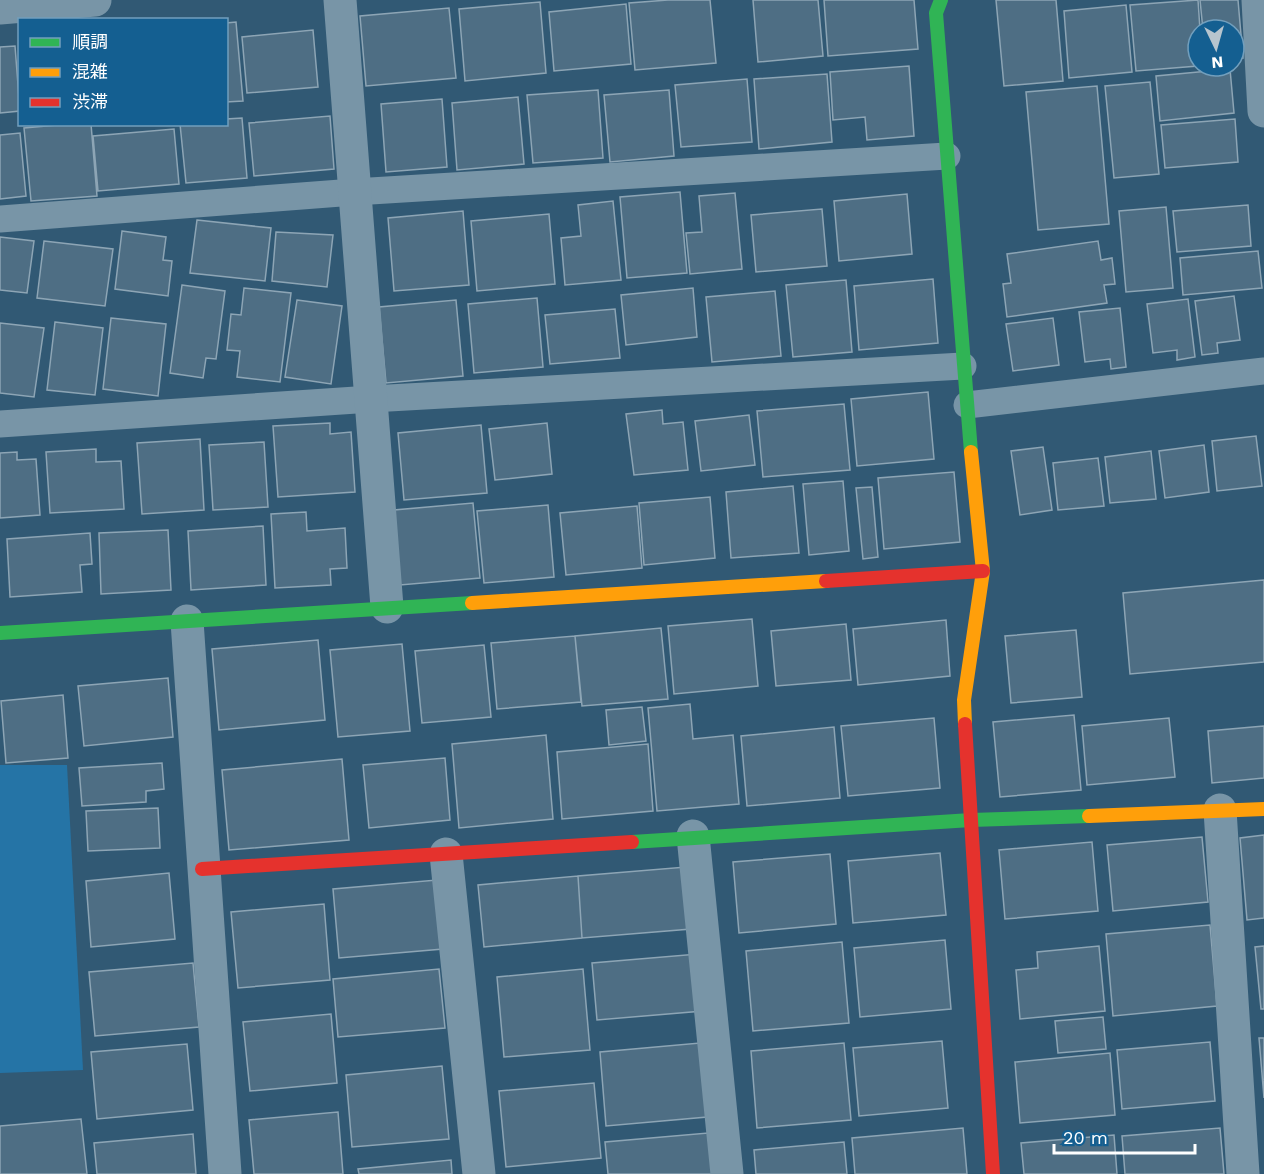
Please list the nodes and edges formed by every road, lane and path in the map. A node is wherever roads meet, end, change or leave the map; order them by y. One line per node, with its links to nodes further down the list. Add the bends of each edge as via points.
1 (95, 0): 5 (street)
2 (340, 0): 8 (street)
3 (941, 0): 7 (street, via 936,13)
4 (1258, 0): 6 (street)
5 (0, 8)
6 (1264, 111)
7 (947, 156): 8 (lane); 10 (street)
8 (354, 192): 9 (lane); 12 (street)
9 (0, 219)
10 (963, 366): 12 (lane); 13 (street)
11 (1264, 371): 13 (lane)
12 (370, 399): 14 (lane); 16 (street)
13 (967, 405): 15 (street)
14 (0, 424)
15 (983, 571): 16 (street); 21 (street, via 964,700)
16 (387, 608): 17 (street)
17 (187, 621): 18 (street); 24 (street)
18 (0, 633)
19 (1264, 809): 20 (street)
20 (1220, 810): 21 (street); 29 (street)
21 (971, 820): 22 (street); 28 (street)
22 (693, 836): 23 (street); 27 (street)
23 (447, 854): 24 (street); 26 (street)
24 (202, 869): 25 (street)
25 (225, 1174)
26 (479, 1174)
27 (727, 1174)
28 (993, 1174)
29 (1243, 1174)

